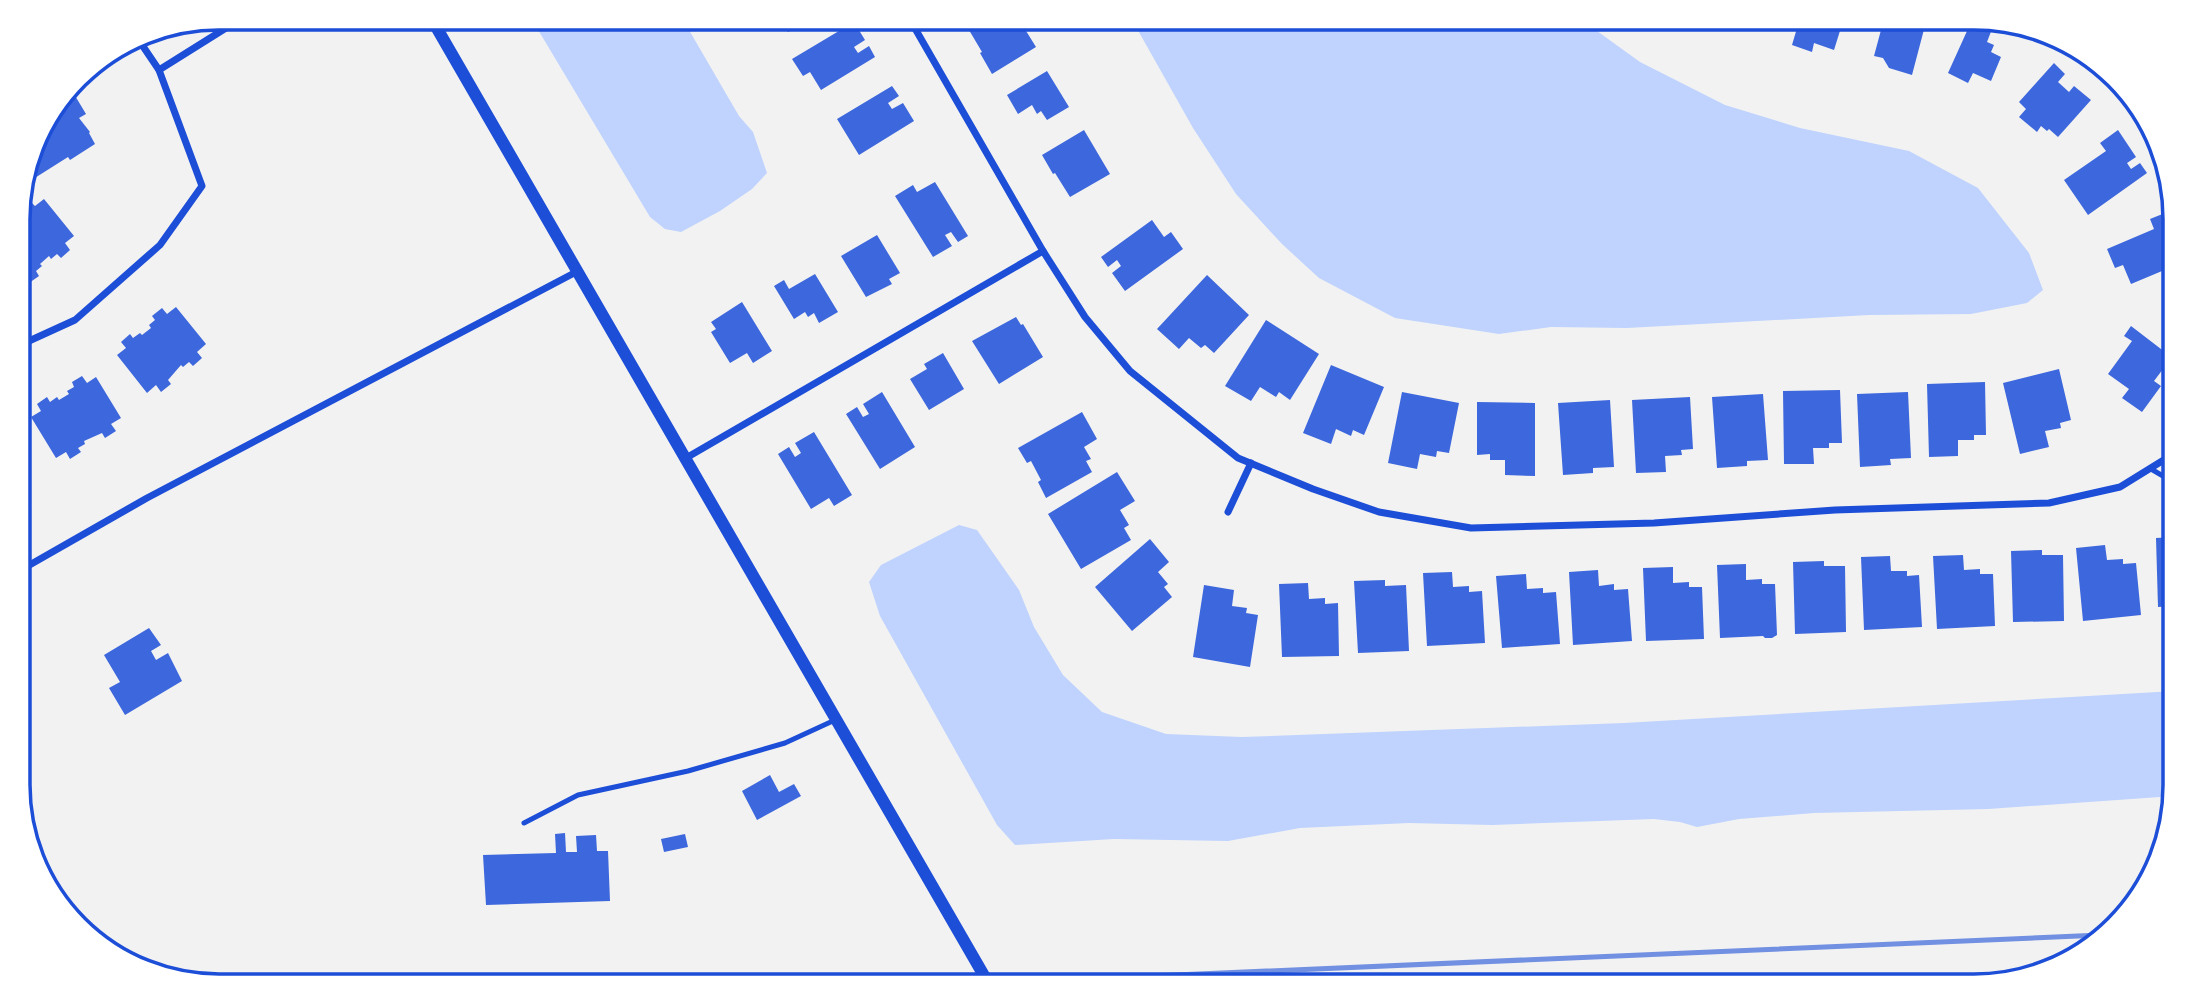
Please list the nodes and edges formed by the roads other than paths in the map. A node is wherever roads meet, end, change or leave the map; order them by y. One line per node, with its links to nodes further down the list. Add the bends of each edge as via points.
1 (223, 30): 5 (street)
2 (438, 30): 7 (street)
3 (916, 30): 6 (street)
4 (143, 46): 5 (street)
5 (159, 70): 8 (street, via 202,186 160,244 75,320)
6 (1043, 251): 9 (street); 11 (street, via 1085,317 1130,371 1238,458)
7 (578, 271): 9 (street); 15 (street)
8 (30, 341)
9 (685, 458): 16 (street)
10 (2163, 461): 12 (street)
11 (1251, 463): 12 (street, via 1379,512 1471,528 2049,503 2120,487); 14 (street)
12 (2151, 469): 13 (lane)
13 (2163, 476)
14 (1228, 512)
15 (30, 565)
16 (836, 720): 17 (lane, via 785,743 688,771 578,795); 18 (street)
17 (524, 823)
18 (983, 974)

